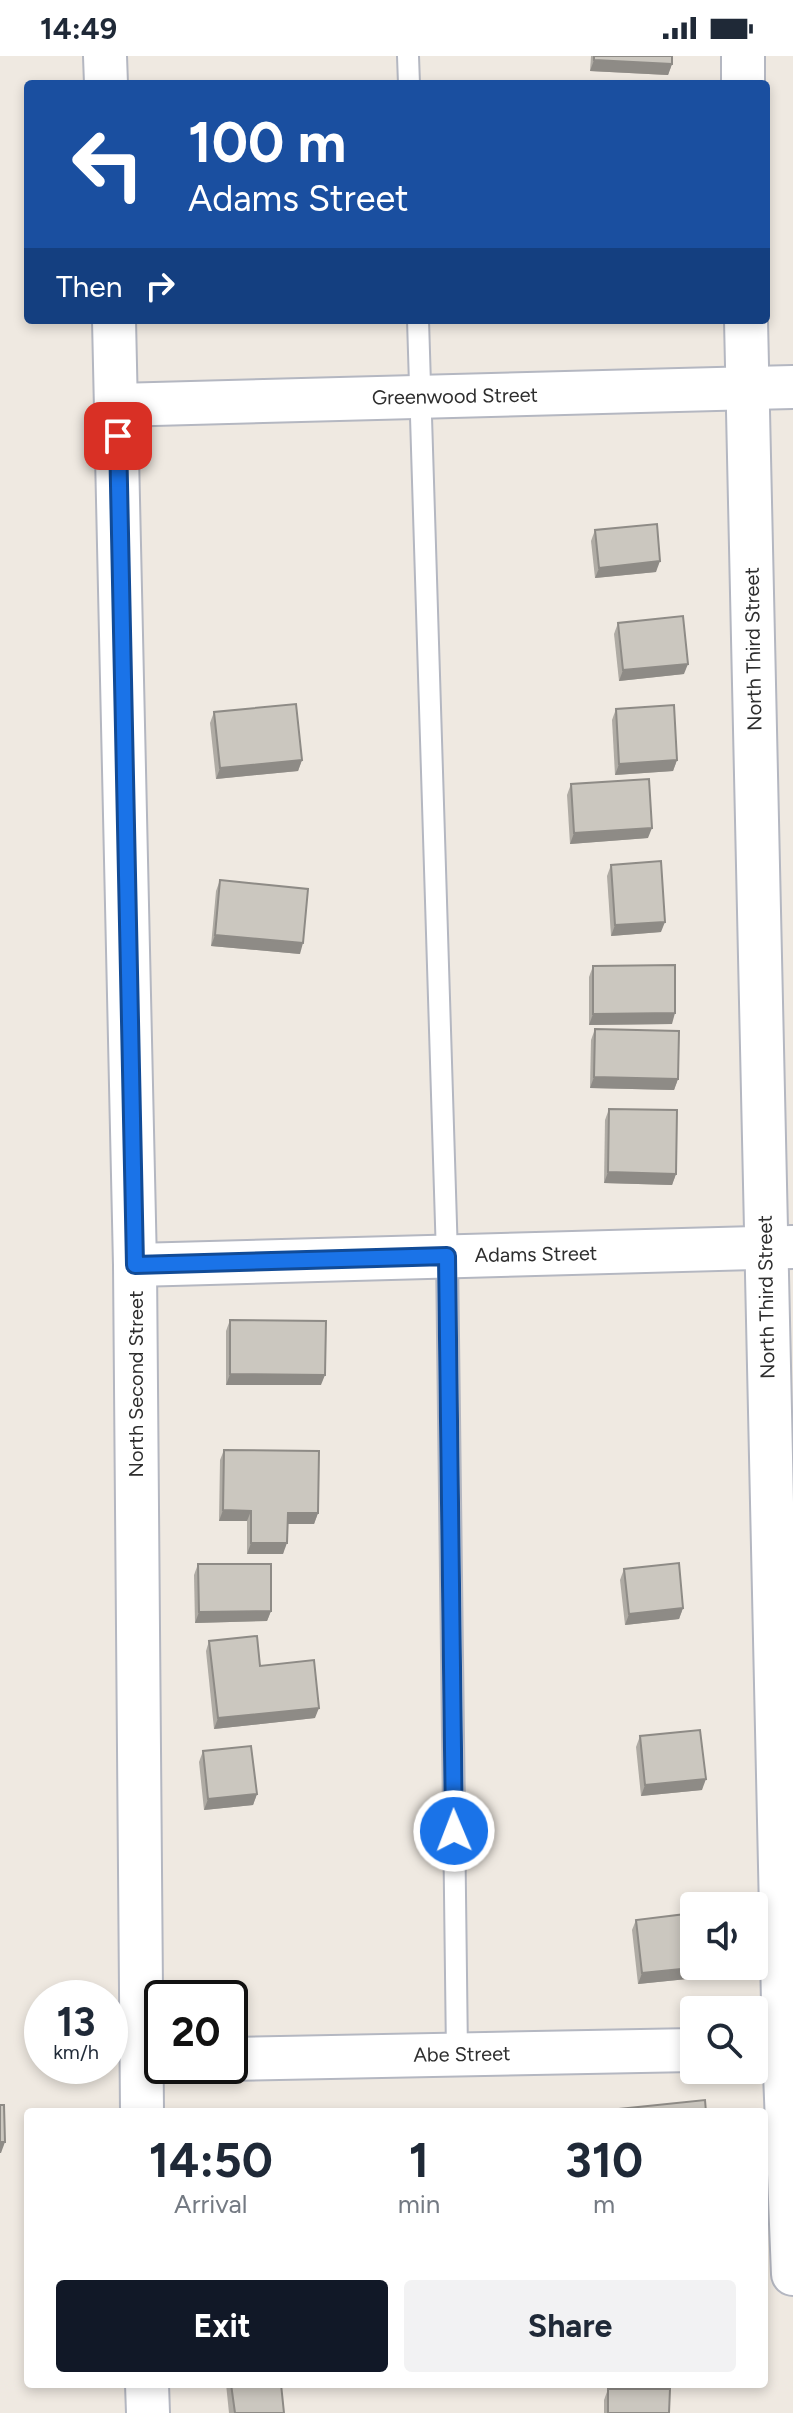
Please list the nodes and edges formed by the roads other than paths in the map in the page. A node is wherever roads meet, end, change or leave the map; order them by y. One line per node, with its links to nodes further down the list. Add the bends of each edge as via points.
1 (105, 56): 4 (street)
2 (408, 56): 5 (lane)
3 (743, 56): 6 (street)
4 (106, 80)
5 (409, 80)
6 (743, 80)
7 (114, 324): 13 (street, North Second Street)
8 (418, 324): 12 (lane)
9 (746, 324): 11 (street, North Third Street)
10 (793, 387): 11 (street, Greenwood Street)
11 (747, 389): 12 (street, Greenwood Street); 14 (street, North Third Street)
12 (421, 397): 13 (street, Greenwood Street); 15 (lane)
13 (117, 405): 16 (street, North Second Street)
14 (779, 1248): 15 (street, Adams Street); 18 (street, North Third Street)
15 (447, 1256): 16 (street, Adams Street); 20 (lane)
16 (135, 1265): 17 (street, North Second Street)
17 (149, 1980)
18 (769, 2048): 24 (street, North Third Street)
19 (680, 2050): 20 (street, Abe Street)
20 (457, 2054): 21 (street, Abe Street)
21 (248, 2059)
22 (147, 2084): 23 (street, North Second Street)
23 (143, 2108)
24 (793, 2274)
25 (147, 2388): 26 (street)
26 (148, 2413)

